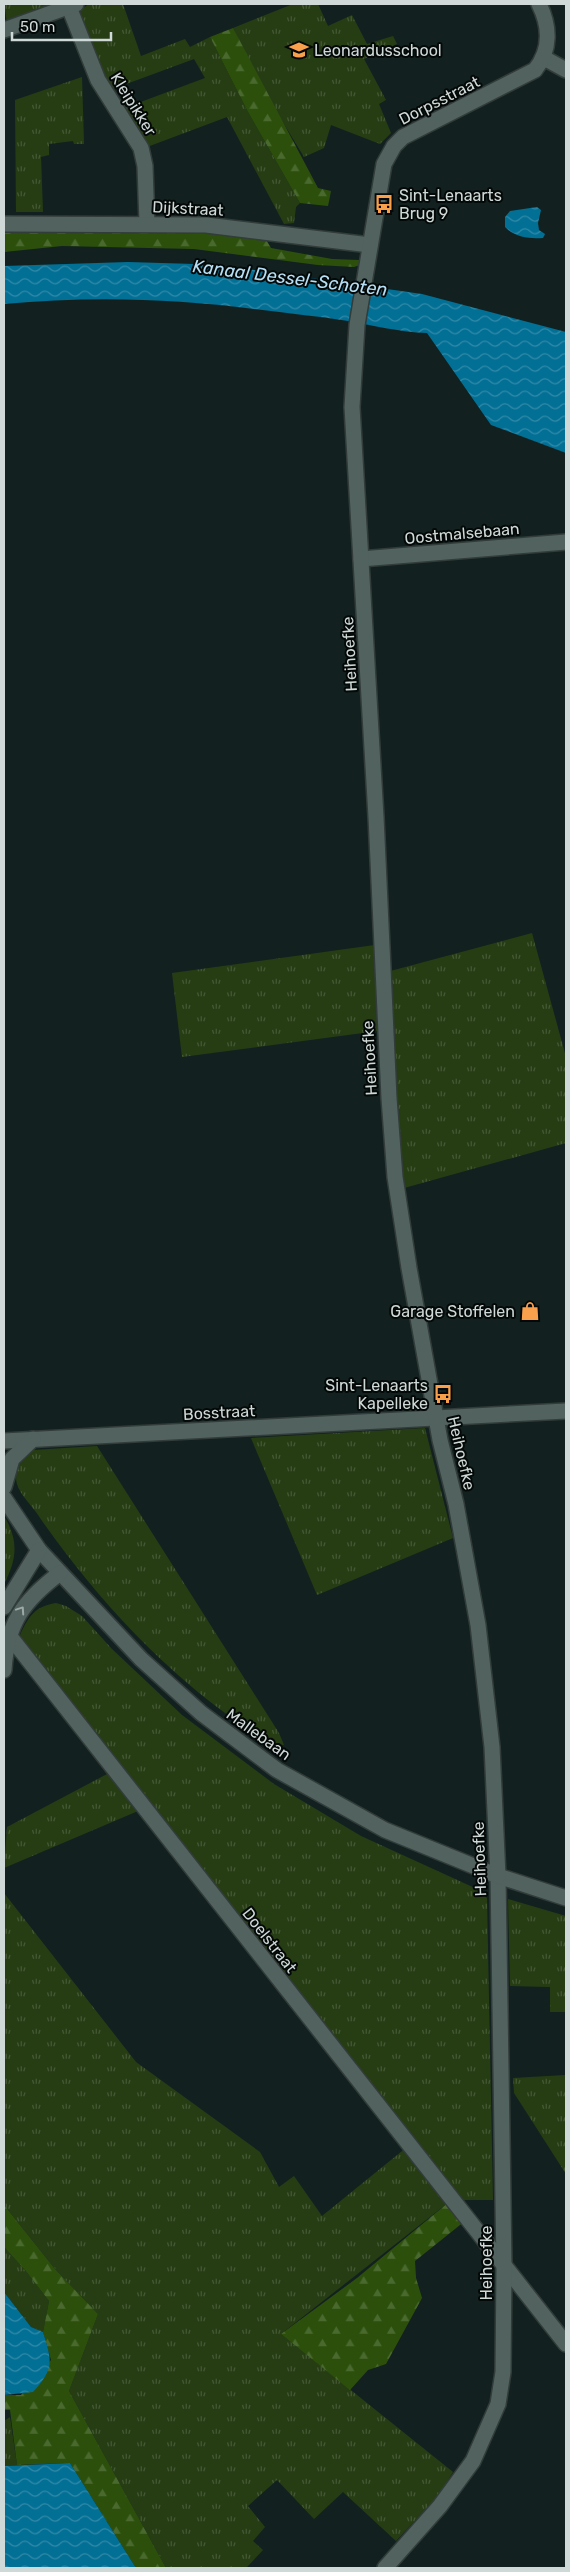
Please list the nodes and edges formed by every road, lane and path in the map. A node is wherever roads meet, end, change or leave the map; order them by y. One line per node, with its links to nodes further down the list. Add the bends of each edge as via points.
1 (539, 4): 4 (street, via 548,43)
2 (72, 5): 3 (street, Kleipikker); 7 (street, Kleipikker, via 98,80 141,148 145,166)
3 (4, 30)
4 (544, 58): 5 (street); 8 (street, Dorpsstraat, via 535,70 518,80 415,131 394,146 384,164)
5 (566, 70)
6 (4, 224): 7 (street, Dijkstraat)
7 (147, 224): 8 (street, Dijkstraat, via 206,225)
8 (370, 245): 9 (street, Dorpsstraat)
9 (363, 281): 11 (street, Heihoefke, via 352,407)
10 (566, 542): 11 (street, Oostmalsebaan)
11 (361, 559): 13 (street, Heihoefke, via 391,1135 402,1222)
12 (566, 1411): 13 (street, Bosstraat)
13 (436, 1419): 14 (street, Bosstraat); 23 (street, Heihoefke, via 467,1555 478,1625 492,1747)
14 (33, 1439): 15 (street, Bosstraat); 16 (street, via 12,1459)
15 (4, 1442)
16 (4, 1486)
17 (4, 1498): 18 (street, Mallebaan)
18 (39, 1550): 19 (street, Mallebaan); 20 (street)
19 (60, 1573): 21 (street, one-way to 19, via 28,1600); 23 (street, Mallebaan, via 154,1671 201,1713 277,1770 385,1830)
20 (4, 1607)
21 (8, 1634): 22 (street); 25 (street, Doelstraat)
22 (4, 1670)
23 (498, 1876): 24 (street, Mallebaan); 25 (street, Heihoefke)
24 (566, 1898)
25 (504, 2266): 26 (street, Doelstraat); 27 (street, Heihoefke, via 503,2372 498,2404 474,2461 440,2506)
26 (566, 2344)
27 (385, 2568)

